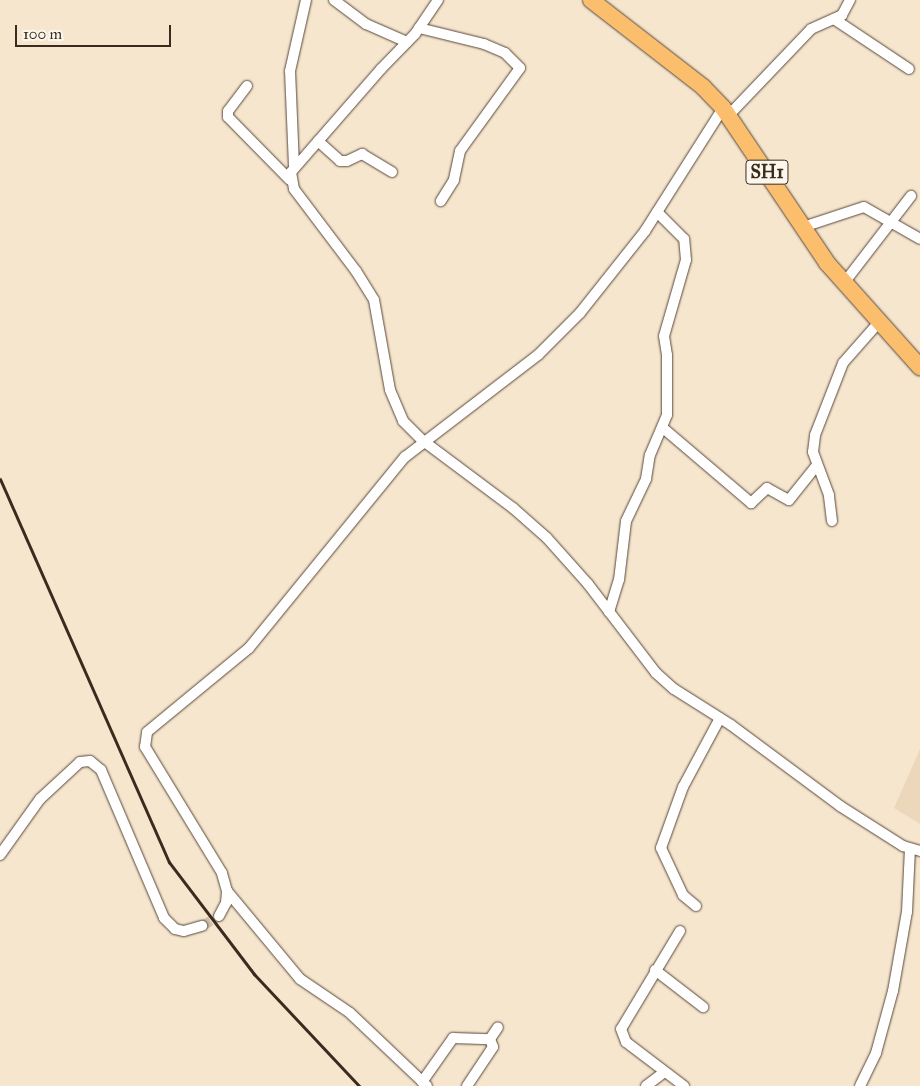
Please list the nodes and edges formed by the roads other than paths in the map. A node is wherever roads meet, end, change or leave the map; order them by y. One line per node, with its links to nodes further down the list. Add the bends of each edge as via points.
1 (306, 0): 13 (street, via 290,71)
2 (334, 0): 8 (street, via 366,24)
3 (438, 0): 7 (street)
4 (850, 0): 6 (street, via 845,12)
5 (598, 2): 11 (main road, SH1, via 703,87)
6 (834, 18): 9 (street); 11 (street, via 812,29)
7 (419, 28): 8 (street); 17 (street, via 484,44 506,53 520,68 460,151 454,180)
8 (408, 42): 12 (street)
9 (909, 69)
10 (246, 86): 15 (street, via 228,117)
11 (726, 112): 18 (street); 20 (main road, SH1)
12 (318, 141): 13 (street); 14 (street, via 340,161 348,162 362,154)
13 (294, 166): 15 (street)
14 (392, 172)
15 (290, 180): 26 (street, via 374,300 396,405 403,420)
16 (911, 196): 19 (street)
17 (441, 201)
18 (657, 212): 25 (street, via 681,234 687,252 675,307 664,336 667,390); 26 (street, via 585,307 545,350)
19 (890, 223): 20 (street, via 864,207); 21 (street); 22 (street)
20 (803, 227): 22 (main road, SH1)
21 (920, 239)
22 (844, 283): 23 (main road, SH1)
23 (880, 321): 24 (main road, SH1); 27 (street, via 851,352 839,372 815,435 813,452)
24 (920, 367)
25 (664, 428): 27 (street, via 751,503 767,488 790,500); 29 (street, via 650,455 646,479 626,521 619,580)
26 (422, 440): 29 (street, via 534,526 575,568); 33 (street, via 249,648 144,736 145,747 212,854)
27 (817, 465): 28 (street, via 829,495)
28 (832, 521)
29 (609, 612): 30 (street, via 656,673)
30 (720, 718): 31 (street, via 840,806); 34 (street, via 684,787 661,848 683,895)
31 (915, 850): 47 (street, via 893,991 876,1053)
32 (0, 855): 36 (street, via 40,799 80,762 90,761 101,770 164,918 175,929 184,931)
33 (227, 891): 35 (street, via 226,903); 43 (street, via 300,979 350,1013)
34 (696, 906)
35 (219, 916)
36 (202, 926)
37 (680, 931): 38 (street)
38 (655, 970): 39 (street); 42 (street, via 621,1030 626,1042)
39 (703, 1008)
40 (498, 1027): 41 (street)
41 (490, 1039): 43 (street, via 452,1038); 44 (street, via 492,1047)
42 (663, 1073): 45 (street); 46 (street)
43 (424, 1084)
44 (467, 1086)
45 (646, 1086)
46 (684, 1086)
47 (860, 1086)

